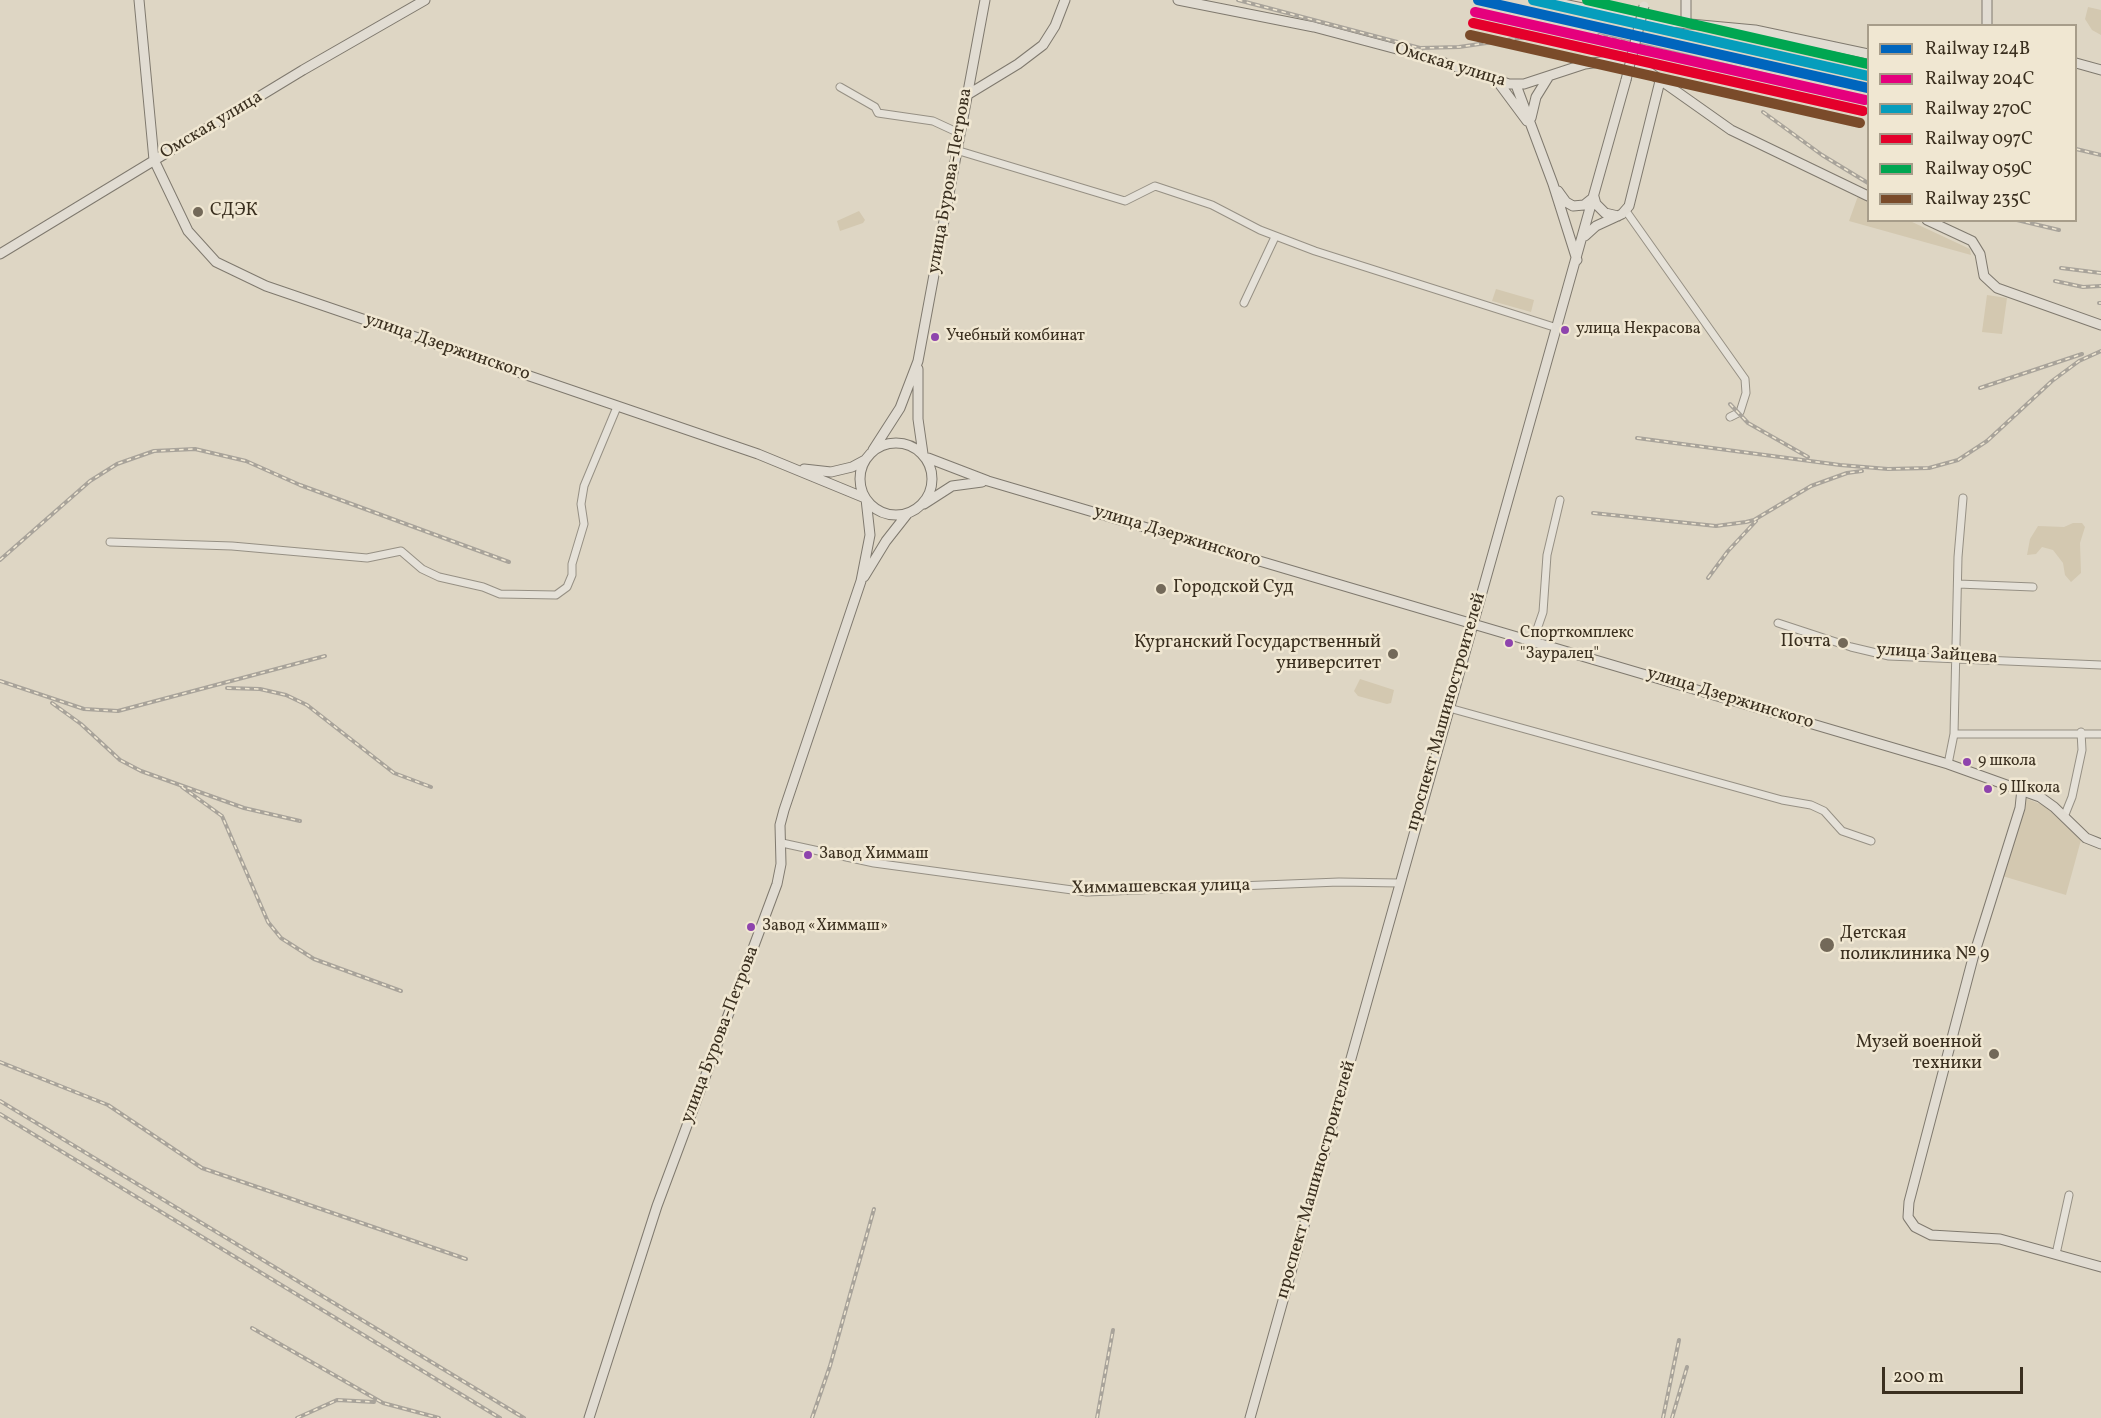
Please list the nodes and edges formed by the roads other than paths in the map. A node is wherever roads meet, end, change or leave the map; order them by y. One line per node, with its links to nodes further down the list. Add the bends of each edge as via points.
1 (139, 0): 27 (main road)
2 (425, 0): 27 (main road, Омская улица)
3 (1065, 0): 18 (main road, via 1043,45)
4 (1178, 0): 20 (main road, Омская улица, via 1314,27 1423,56)
5 (1544, 0): 10 (main road)
6 (1686, 0): 10 (main road)
7 (1987, 0): 11 (main road)
8 (984, 1): 17 (main road, улица Бурова-Петрова)
9 (1645, 3): 30 (main road, проспект Машиностроителей, bridge)
10 (1686, 24): 12 (main road, via 1755,30)
11 (1987, 24)
12 (1867, 54)
13 (2077, 63): 15 (main road)
14 (2077, 70): 15 (main road)
15 (2101, 72)
16 (1551, 74): 19 (main road, Омская улица, via 1608,61 1641,67); 21 (main road, Омская улица); 24 (main road, via 1536,97)
17 (970, 76): 18 (main road); 23 (main road, улица Бурова-Петрова)
18 (988, 81): 23 (main road)
19 (1660, 81): 29 (main road, Омская улица, via 1731,130); 31 (main road)
20 (1498, 82): 21 (main road, Омская улица); 24 (main road)
21 (1516, 85): 24 (main road)
22 (840, 87): 25 (street, via 875,107 878,113 933,121)
23 (967, 95): 25 (main road, улица Бурова-Петрова)
24 (1530, 123): 28 (main road)
25 (959, 133): 26 (main road, улица Бурова-Петрова)
26 (956, 150): 34 (street, via 1125,201 1155,186 1212,205); 40 (main road, улица Бурова-Петрова)
27 (154, 160): 35 (main road, Омская улица); 41 (main road, улица Дзержинского, via 188,231 216,262 266,286)
28 (1553, 184): 30 (main road, via 1573,206 1584,205); 36 (main road)
29 (1867, 194)
30 (1594, 197): 31 (main road, via 1605,213); 33 (main road, проспект Машиностроителей)
31 (1622, 214): 33 (main road); 42 (street, via 1745,380 1740,412)
32 (1931, 222): 38 (main road, via 1972,241 1980,254 1984,276 1996,288)
33 (1584, 236): 36 (main road, проспект Машиностроителей)
34 (1275, 237): 37 (street); 39 (street)
35 (0, 254)
36 (1577, 260): 39 (main road, проспект Машиностроителей)
37 (1244, 303)
38 (2101, 325)
39 (1557, 328): 57 (main road, проспект Машиностроителей)
40 (918, 361): 43 (main road, улица Бурова-Петрова, via 900,408); 44 (main road, улица Бурова-Петрова, via 918,419)
41 (617, 407): 46 (main road, улица Дзержинского); 53 (street, via 584,486 584,524 572,575 567,587 556,595 500,594 439,577 401,551 367,558 232,546)
42 (1730, 417)
43 (873, 450): 44 (main road, via 884,444 900,443); 45 (main road)
44 (925, 456): 47 (main road, улица Дзержинского); 51 (main road, via 932,485)
45 (865, 460): 46 (main road, улица Дзержинского, via 831,472); 49 (main road, via 860,471)
46 (793, 468): 49 (main road, улица Дзержинского)
47 (988, 482): 51 (main road, улица Дзержинского, via 952,486); 57 (main road, улица Дзержинского)
48 (1963, 498): 55 (street)
49 (865, 499): 52 (main road, via 883,513); 54 (main road, улица Бурова-Петрова, via 870,535)
50 (1560, 500): 59 (street, via 1547,555 1543,612)
51 (919, 507): 52 (main road)
52 (908, 513): 54 (main road, улица Бурова-Петрова)
53 (110, 542)
54 (861, 581): 70 (main road, улица Бурова-Петрова, via 784,810 780,825)
55 (1958, 584): 56 (street); 60 (street)
56 (2033, 587)
57 (1472, 622): 59 (main road, улица Дзержинского); 62 (main road, проспект Машиностроителей)
58 (1778, 623): 60 (street, улица Зайцева, via 1879,654)
59 (1533, 641): 66 (main road, улица Дзержинского)
60 (1955, 657): 61 (street, улица Зайцева); 64 (street)
61 (2101, 665)
62 (1449, 708): 69 (street, via 1811,805 1824,811 1842,831); 72 (main road, проспект Машиностроителей)
63 (2081, 732): 64 (street); 65 (street); 68 (street, via 2082,750)
64 (1954, 734): 66 (street)
65 (2101, 734)
66 (1948, 764): 67 (main road, улица Дзержинского)
67 (2022, 789): 68 (main road, улица Дзержинского, via 2048,801); 74 (main road, via 2020,808 1973,958 1909,1202 1910,1222 1931,1235 2000,1239)
68 (2064, 817): 71 (main road, улица Дзержинского, via 2086,838)
69 (1870, 841)
70 (782, 843): 72 (street, Химмашевская улица, via 874,863 1087,892 1339,882); 76 (main road, улица Бурова-Петрова, via 771,901 657,1206)
71 (2101, 844)
72 (1399, 884): 77 (main road, проспект Машиностроителей)
73 (2068, 1195): 74 (street)
74 (2055, 1254): 75 (main road)
75 (2101, 1267)
76 (589, 1418)
77 (1250, 1418)

